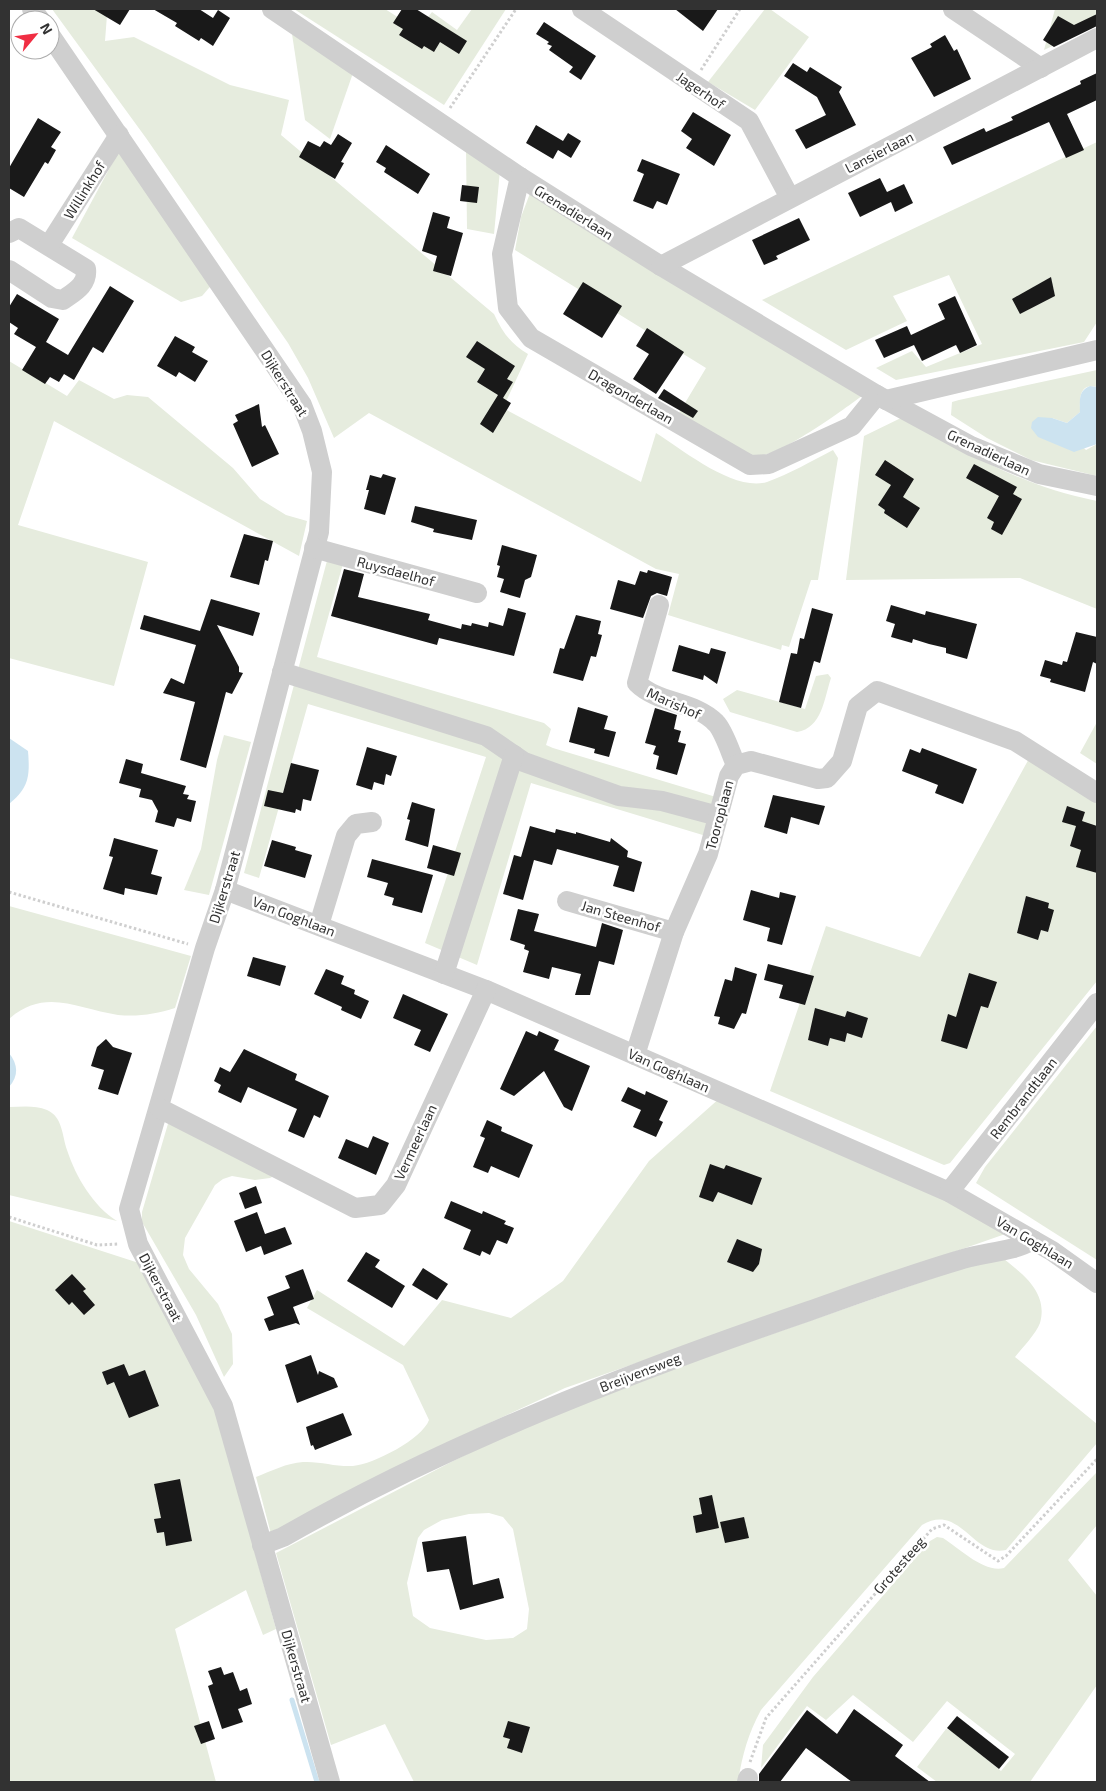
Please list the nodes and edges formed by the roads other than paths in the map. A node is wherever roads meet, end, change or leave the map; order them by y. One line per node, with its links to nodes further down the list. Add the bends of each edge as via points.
1 (272, 9): 8 (street, Grenadierlaan)
2 (582, 9): 9 (street, Jagerhof, via 749,121)
3 (953, 9): 6 (street)
4 (1097, 38): 6 (street, Lansierlaan)
5 (60, 49): 7 (street, Dijkerstraat)
6 (1041, 68): 9 (street, Lansierlaan)
7 (119, 135): 11 (street, Willinkhof); 17 (street, Dijkerstraat, via 302,405 322,472 319,532)
8 (520, 177): 12 (street, Grenadierlaan); 15 (street, Dragonderlaan, via 502,254 508,308 531,338 750,465 769,464 852,426)
9 (790, 198): 12 (street, Lansierlaan)
10 (9, 232): 11 (street, via 19,228)
11 (49, 245): 13 (street, via 86,269 87,277 82,286 63,300 52,298)
12 (661, 266): 15 (street, Grenadierlaan)
13 (9, 270)
14 (1097, 350): 15 (street)
15 (882, 398): 16 (street, Grenadierlaan, via 971,446 1039,474)
16 (1097, 486)
17 (314, 548): 18 (street, Ruysdaelhof); 20 (street, Dijkerstraat)
18 (477, 593)
19 (659, 605): 22 (street, Marishof, via 637,683 645,691 691,708 716,723)
20 (282, 672): 21 (street, via 486,736); 26 (street, Dijkerstraat)
21 (514, 755): 24 (street, via 524,762 619,796 662,800); 30 (street)
22 (736, 765): 23 (street, Tooroplaan, via 751,761 818,779 827,778 842,761 858,706 876,692 1015,741); 24 (street, Tooroplaan, via 729,776)
23 (1097, 793)
24 (718, 816): 29 (street, Tooroplaan, via 708,854)
25 (372, 822): 28 (street, via 356,824 346,836)
26 (225, 890): 28 (street, Van Goghlaan); 34 (street, Dijkerstraat)
27 (567, 901): 29 (street, Jan Steenhof)
28 (319, 925): 30 (street, Van Goghlaan)
29 (674, 932): 33 (street, Tooroplaan)
30 (444, 974): 31 (street, Van Goghlaan)
31 (486, 990): 33 (street, Van Goghlaan); 34 (street, Vermeerlaan, via 396,1185 380,1205 355,1208)
32 (1097, 1003): 35 (street, Rembrandtlaan)
33 (635, 1055): 35 (street, Van Goghlaan)
34 (159, 1108): 38 (street, Dijkerstraat, via 129,1209 138,1244 223,1406)
35 (950, 1192): 36 (street, Van Goghlaan)
36 (1033, 1240): 37 (street, Van Goghlaan); 38 (street, Breijvensweg, via 1024,1245 964,1258 808,1311 578,1395 408,1471)
37 (1097, 1283)
38 (262, 1545): 39 (street, Dijkerstraat)
39 (330, 1782)

